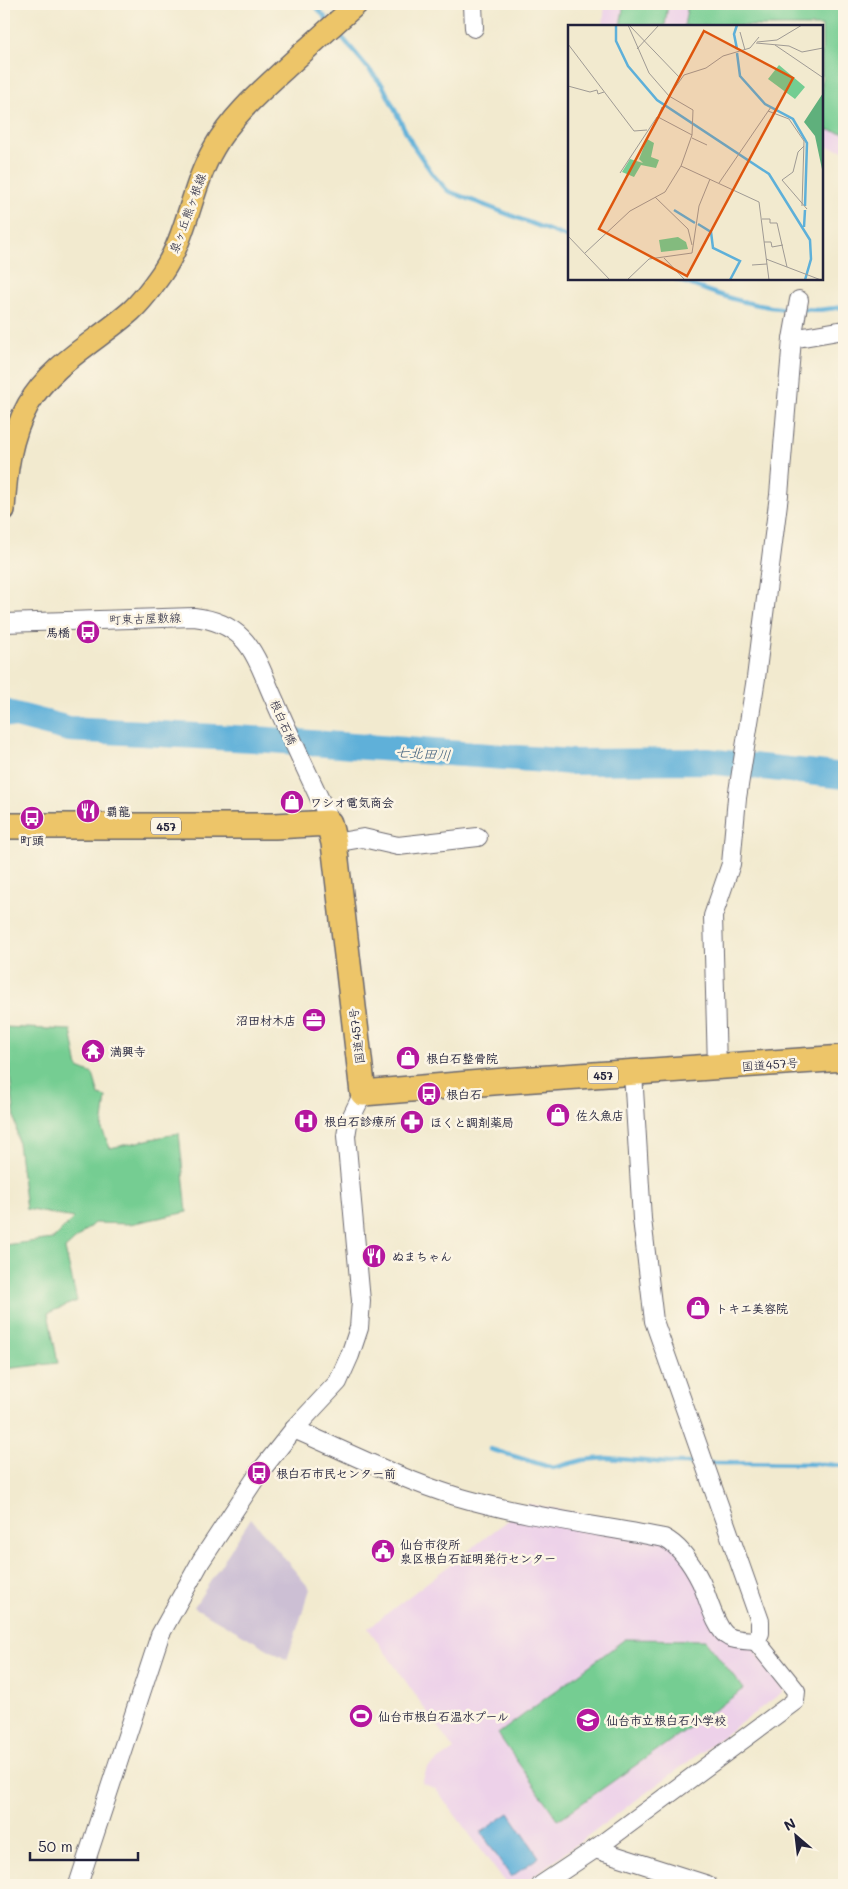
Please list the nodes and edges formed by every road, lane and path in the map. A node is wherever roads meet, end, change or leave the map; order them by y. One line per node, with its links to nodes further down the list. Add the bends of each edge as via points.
1 (473, 4): 3 (street)
2 (350, 10): 7 (main road, 泉ヶ丘熊ヶ根線, via 248,104 226,129 202,170 177,247 163,271 131,310 58,369 39,389)
3 (474, 28)
4 (798, 303): 6 (street)
5 (844, 330): 6 (street)
6 (792, 335): 15 (street, via 779,495 756,678 737,798 731,864 714,916)
7 (8, 446): 8 (main road, 泉ヶ丘熊ヶ根線)
8 (4, 510)
9 (4, 623): 10 (street, 町東古屋敷線, via 207,619 221,624 244,640)
10 (262, 672): 12 (street, 根白石橋, via 324,808)
11 (4, 826): 12 (highway, 457, via 276,826)
12 (331, 833): 13 (street, via 398,846); 17 (highway, 国道457号)
13 (478, 836)
14 (844, 1058): 15 (highway, 国道457号 / 457)
15 (717, 1068): 16 (highway, 国道457号 / 457)
16 (633, 1073): 17 (highway, 国道457号 / 457); 19 (street, via 642,1219 654,1321 760,1621)
17 (363, 1093): 18 (street, via 348,1124 346,1136 361,1301 359,1328 338,1382)
18 (294, 1429): 19 (street, via 410,1480 455,1496 516,1512 664,1538 672,1542 691,1565 724,1633 728,1637); 21 (street, via 259,1473 201,1561 160,1635)
19 (756, 1641): 20 (street, via 796,1692 795,1701)
20 (594, 1849): 22 (street); 23 (street)
21 (78, 1885)
22 (541, 1885)
23 (708, 1885)

